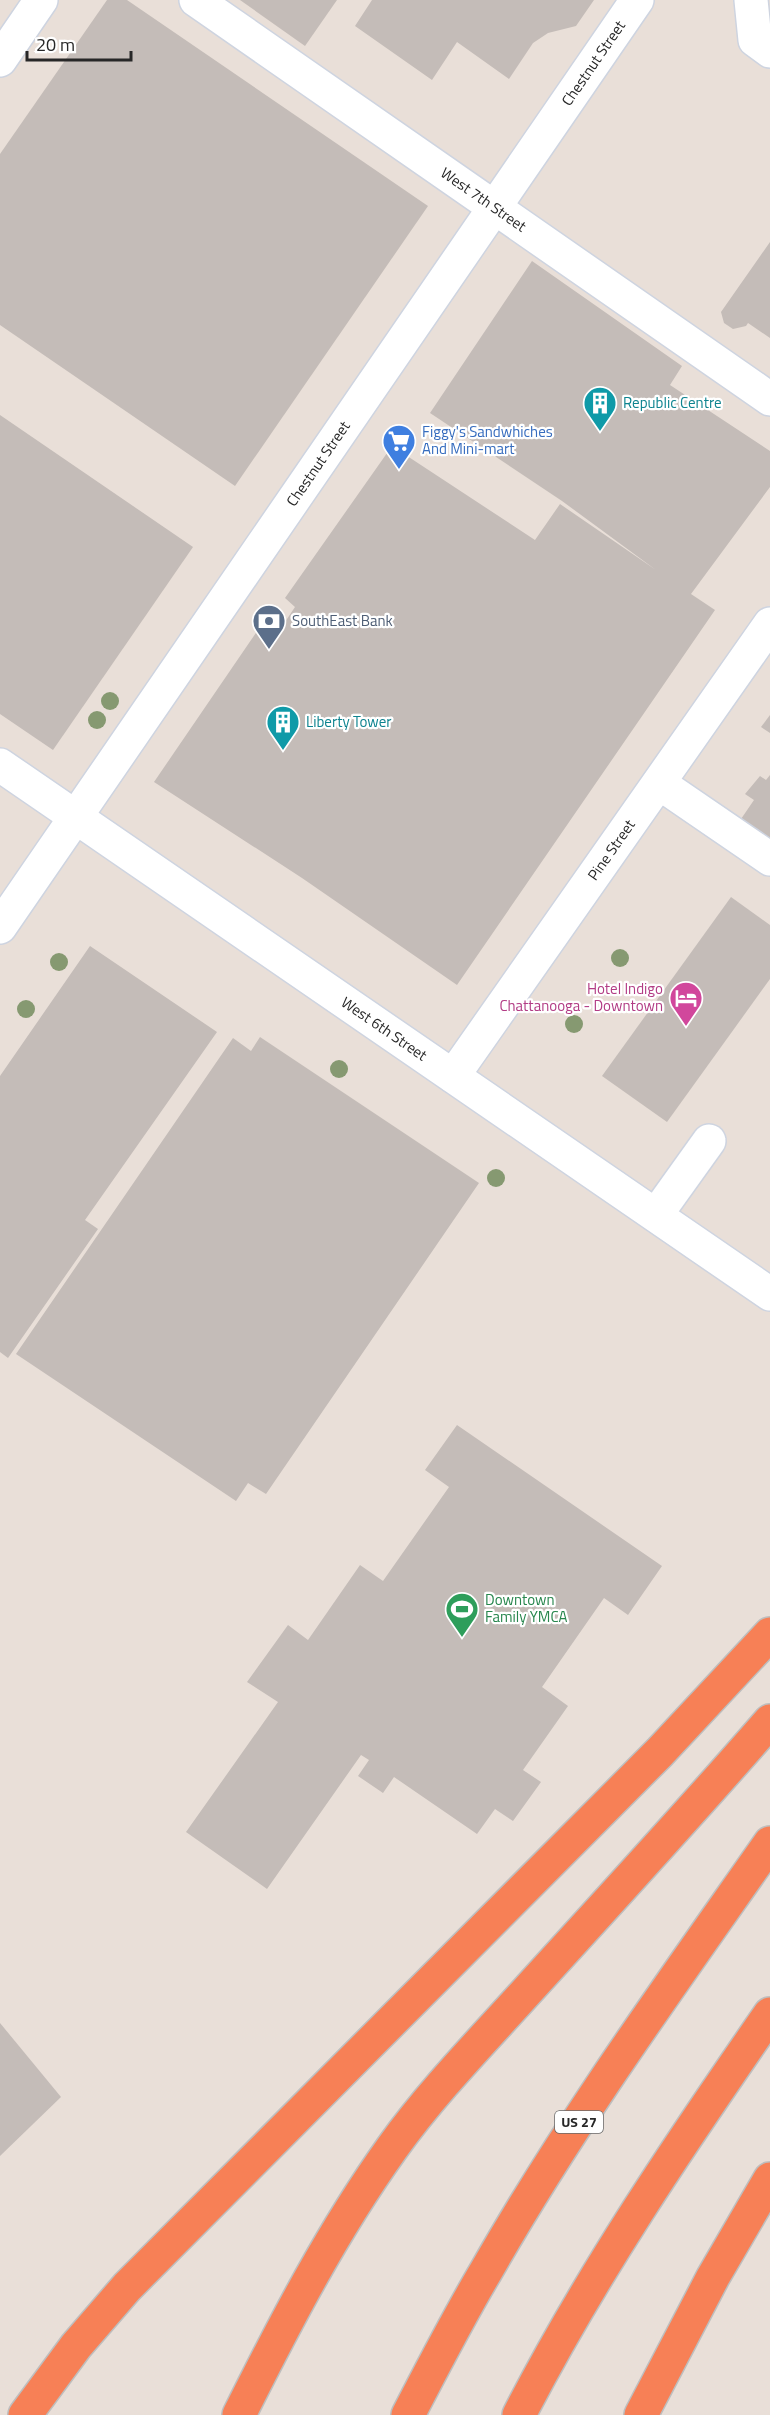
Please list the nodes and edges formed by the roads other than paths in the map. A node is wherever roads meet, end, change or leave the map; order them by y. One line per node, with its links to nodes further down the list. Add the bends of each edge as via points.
1 (40, 0): 6 (street)
2 (196, 0): 7 (street, West 7th Street)
3 (637, 0): 7 (street, Chestnut Street)
4 (751, 0): 5 (street, via 755,40)
5 (770, 51)
6 (0, 60)
7 (494, 208): 8 (street, West 7th Street); 12 (street, Chestnut Street)
8 (770, 399)
9 (770, 624): 11 (street, Pine Street)
10 (0, 765): 12 (street, West 6th Street)
11 (659, 783): 13 (street); 15 (street, Pine Street)
12 (75, 817): 14 (street, Chestnut Street); 15 (street, West 6th Street)
13 (770, 859)
14 (0, 927)
15 (453, 1076): 17 (street, West 6th Street)
16 (709, 1141): 17 (street)
17 (656, 1215): 18 (street, West 6th Street)
18 (770, 1294)
19 (770, 1634): 24 (highway, via 660,1752 127,2287)
20 (770, 1721): 25 (highway, via 393,2145 315,2267)
21 (770, 1843): 26 (highway, US 27, via 607,2078 548,2171 487,2269)
22 (770, 2014): 27 (highway, via 609,2256)
23 (770, 2179): 28 (highway, via 713,2277)
24 (24, 2415)
25 (239, 2415)
26 (408, 2415)
27 (519, 2415)
28 (641, 2415)

